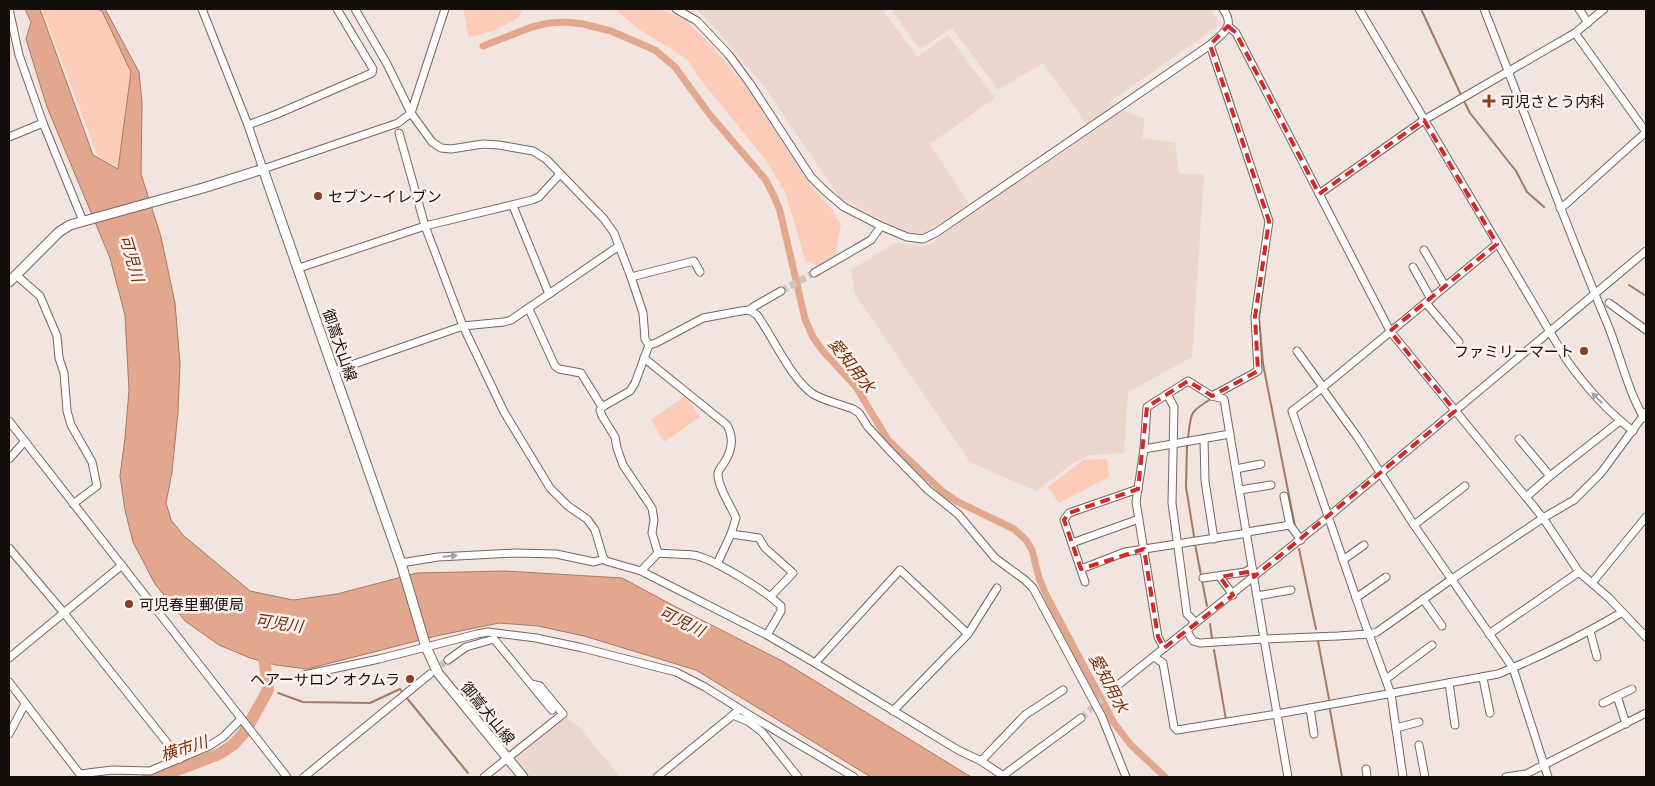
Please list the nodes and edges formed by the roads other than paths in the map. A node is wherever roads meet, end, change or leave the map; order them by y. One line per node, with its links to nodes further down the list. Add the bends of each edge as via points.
1 (9, 9): 19 (street, via 18,55)
2 (202, 9): 20 (street)
3 (336, 9): 20 (street, via 373,69 372,73)
4 (355, 9): 17 (street)
5 (445, 9): 17 (street)
6 (676, 9): 31 (street, via 698,21 729,55 811,177 844,206)
7 (1223, 9): 13 (street, via 1229,20)
8 (1359, 9): 18 (street)
9 (1484, 9): 16 (street)
10 (1579, 9): 12 (street)
11 (1604, 9): 12 (street)
12 (1588, 23): 14 (street)
13 (1228, 26): 15 (street); 26 (street, via 1236,33)
14 (1575, 33): 16 (street); 21 (street)
15 (1210, 45): 31 (street, via 937,232 923,239 907,237); 62 (street, via 1269,221 1255,317 1258,371)
16 (1508, 71): 18 (street); 28 (street)
17 (411, 113): 24 (street, via 398,123); 25 (street, via 432,142 441,148 483,144 534,151)
18 (1424, 120): 26 (street); 32 (street)
19 (43, 123): 23 (street); 29 (street)
20 (248, 124): 24 (street)
21 (1646, 132): 28 (street)
22 (399, 133): 30 (street)
23 (9, 137)
24 (263, 169): 29 (main road); 37 (main road, 御嵩犬山線)
25 (560, 174): 27 (street, via 539,197); 33 (street, via 604,219)
26 (1319, 194): 52 (street)
27 (513, 206): 30 (street); 46 (street)
28 (1560, 208): 45 (street)
29 (85, 220): 40 (main road, via 59,232)
30 (425, 226): 37 (street); 51 (street)
31 (881, 226): 39 (street, via 871,240)
32 (1497, 244): 43 (street); 54 (street)
33 (619, 246): 41 (street); 46 (street)
34 (1424, 250): 43 (street)
35 (1646, 251): 45 (street)
36 (1413, 267): 47 (street)
37 (299, 268): 59 (main road, 御嵩犬山線)
38 (700, 272): 41 (street, via 694,261)
39 (814, 273)
40 (16, 274): 42 (main road); 86 (street, via 40,296 57,336 67,411 71,425 92,462 97,486)
41 (631, 276): 56 (street)
42 (9, 282)
43 (1445, 286): 47 (street)
44 (781, 291): 50 (street)
45 (1594, 293): 54 (street); 65 (street, via 1637,406)
46 (549, 294): 49 (street)
47 (1428, 301): 52 (street); 55 (street)
48 (1609, 303): 53 (street)
49 (529, 309): 51 (street, via 504,322); 63 (street, via 555,366 580,373)
50 (749, 310): 56 (street, via 703,318); 194 (street, via 757,315 808,389 859,413 888,449 928,490 958,514 995,558 1026,580 1102,717)
51 (463, 326): 59 (street); 103 (street, via 517,434 550,488 587,519 595,530)
52 (1390, 330): 60 (street); 64 (street)
53 (1646, 330)
54 (1549, 332): 64 (street); 67 (street, one-way to 54, via 1580,380)
55 (1459, 342)
56 (649, 345): 58 (street)
57 (1297, 351): 60 (street)
58 (644, 358): 63 (street, via 630,391); 94 (street, via 727,425 731,432 729,456 718,471 721,486 736,518)
59 (334, 371): 105 (main road, 御嵩犬山線)
60 (1322, 388): 78 (street); 89 (street, via 1292,410)
61 (1167, 394): 62 (street, via 1188,381); 73 (street, via 1174,407); 74 (street, via 1147,406)
62 (1212, 396): 69 (street, via 1224,399)
63 (602, 407): 102 (street, via 600,413 615,437 623,465 652,508 652,533)
64 (1455, 411): 78 (street); 85 (street)
65 (1645, 416): 68 (street)
66 (9, 421): 72 (street)
67 (1620, 421): 68 (street); 79 (street)
68 (1633, 431): 90 (street, via 1583,493)
69 (1230, 434): 70 (street); 77 (street)
70 (1204, 439): 73 (street); 95 (street, via 1205,481)
71 (1519, 439): 79 (street)
72 (25, 441): 75 (street); 86 (street)
73 (1172, 444): 74 (street); 98 (street, via 1172,502)
74 (1144, 449): 82 (street)
75 (9, 459)
76 (1262, 464): 77 (street)
77 (1236, 469): 83 (street)
78 (1380, 474): 89 (street); 92 (street)
79 (1550, 476): 85 (street)
80 (1271, 485): 83 (street)
81 (1465, 486): 92 (street)
82 (1138, 489): 88 (street); 97 (street, via 1069,513 1064,520)
83 (1240, 490): 93 (street)
84 (1284, 496): 91 (street)
85 (1526, 497): 90 (street)
86 (73, 504): 107 (street)
87 (1646, 517): 118 (street)
88 (1139, 518): 97 (street); 101 (street)
89 (1328, 518): 96 (street); 104 (street)
90 (1543, 518): 111 (street); 116 (street)
91 (1290, 525): 93 (street); 96 (street)
92 (1414, 525): 116 (street)
93 (1247, 533): 95 (street); 108 (street)
94 (731, 534): 106 (street); 122 (street, via 759,538 765,548 793,573)
95 (1214, 539): 98 (street)
96 (1301, 540): 113 (street)
97 (1072, 542): 109 (street)
98 (1177, 544): 101 (street); 128 (street, via 1187,614)
99 (1364, 545): 104 (street)
100 (9, 548): 126 (street)
101 (1144, 549): 109 (street, via 1126,552); 142 (street, via 1158,637)
102 (658, 554): 106 (street, via 695,556); 110 (street)
103 (604, 559): 105 (street, one-way to 103, via 448,556 516,553 556,554 594,562); 110 (street)
104 (1343, 560): 124 (street)
105 (401, 563): 141 (main road, 御嵩犬山線)
106 (717, 564): 122 (street)
107 (122, 566): 126 (street); 172 (street)
108 (1252, 568): 112 (street); 113 (street)
109 (1080, 569): 117 (street)
110 (641, 572): 136 (street)
111 (1579, 572): 118 (street); 135 (street)
112 (1220, 577): 115 (street); 121 (street)
113 (1254, 577): 121 (street); 123 (street)
114 (1386, 577): 124 (street)
115 (1203, 578)
116 (1452, 579): 125 (street); 135 (street)
117 (1085, 582)
118 (1592, 583): 127 (street)
119 (997, 588): 133 (street)
120 (1291, 590): 123 (street)
121 (1233, 595): 128 (street)
122 (772, 596): 136 (street, via 781,606 781,611)
123 (1257, 596): 138 (street)
124 (1356, 598): 134 (street)
125 (1423, 599): 129 (street); 134 (street, via 1377,632)
126 (64, 613): 145 (street); 181 (street)
127 (1622, 613): 131 (street); 137 (street)
128 (1193, 624): 130 (street)
129 (1442, 626)
130 (1187, 630): 138 (street, via 1193,641 1200,643); 142 (street)
131 (1590, 631): 144 (street); 148 (street)
132 (482, 633): 139 (street); 141 (street); 164 (street, via 536,638 676,672)
133 (968, 634): 147 (street, via 900,570); 166 (street)
134 (1369, 634): 138 (street); 152 (street)
135 (1489, 634): 148 (street)
136 (767, 635): 147 (street)
137 (1646, 637)
138 (1264, 639): 169 (street)
139 (488, 641): 146 (street, via 466,648); 155 (street, via 494,639)
140 (1432, 645): 152 (street)
141 (426, 647): 150 (street); 180 (main road, 御嵩犬山線, via 438,672)
142 (1164, 648): 143 (street)
143 (1154, 657): 156 (street); 169 (street, via 1163,663 1177,730)
144 (1597, 657)
145 (9, 658)
146 (448, 660)
147 (815, 663): 166 (street)
148 (1513, 668): 151 (street); 183 (street)
149 (430, 674): 187 (street)
150 (304, 675)
151 (1483, 678): 154 (street); 167 (street)
152 (1386, 679): 159 (street)
153 (9, 682): 162 (street)
154 (1449, 683): 159 (street); 175 (street)
155 (530, 684): 165 (street); 180 (street, via 540,686 564,714)
156 (1118, 685)
157 (1632, 689): 160 (street)
158 (1063, 690): 182 (street, via 1025,715)
159 (1391, 694): 163 (street); 176 (street)
160 (1617, 696): 161 (street); 174 (street)
161 (1603, 702)
162 (25, 704): 177 (street); 185 (street)
163 (1310, 708): 169 (street); 178 (street)
164 (739, 709): 170 (street); 192 (street)
165 (552, 710)
166 (893, 711): 182 (street)
167 (1490, 713)
168 (1646, 713): 174 (street)
169 (1277, 714): 195 (street)
170 (734, 715): 190 (street); 191 (street, via 762,732)
171 (1081, 718): 193 (street)
172 (241, 719): 181 (street, via 223,738); 186 (street)
173 (1419, 722): 176 (street)
174 (1626, 724): 183 (street)
175 (1455, 725)
176 (1396, 728): 197 (street)
177 (9, 734)
178 (1314, 734)
179 (1419, 745): 198 (street)
180 (506, 758): 188 (street); 189 (main road, 御嵩犬山線)
181 (180, 759): 185 (street, via 150,771 112,770)
182 (981, 761): 193 (street)
183 (1544, 764): 199 (street, via 1526,774); 200 (street)
184 (1366, 769): 196 (street)
185 (81, 776)
186 (287, 777)
187 (304, 777)
188 (484, 777)
189 (523, 777)
190 (656, 777)
191 (798, 777)
192 (854, 777)
193 (1003, 777)
194 (1126, 777)
195 (1288, 777)
196 (1367, 777)
197 (1403, 777)
198 (1425, 777)
199 (1506, 777)
200 (1548, 777)

